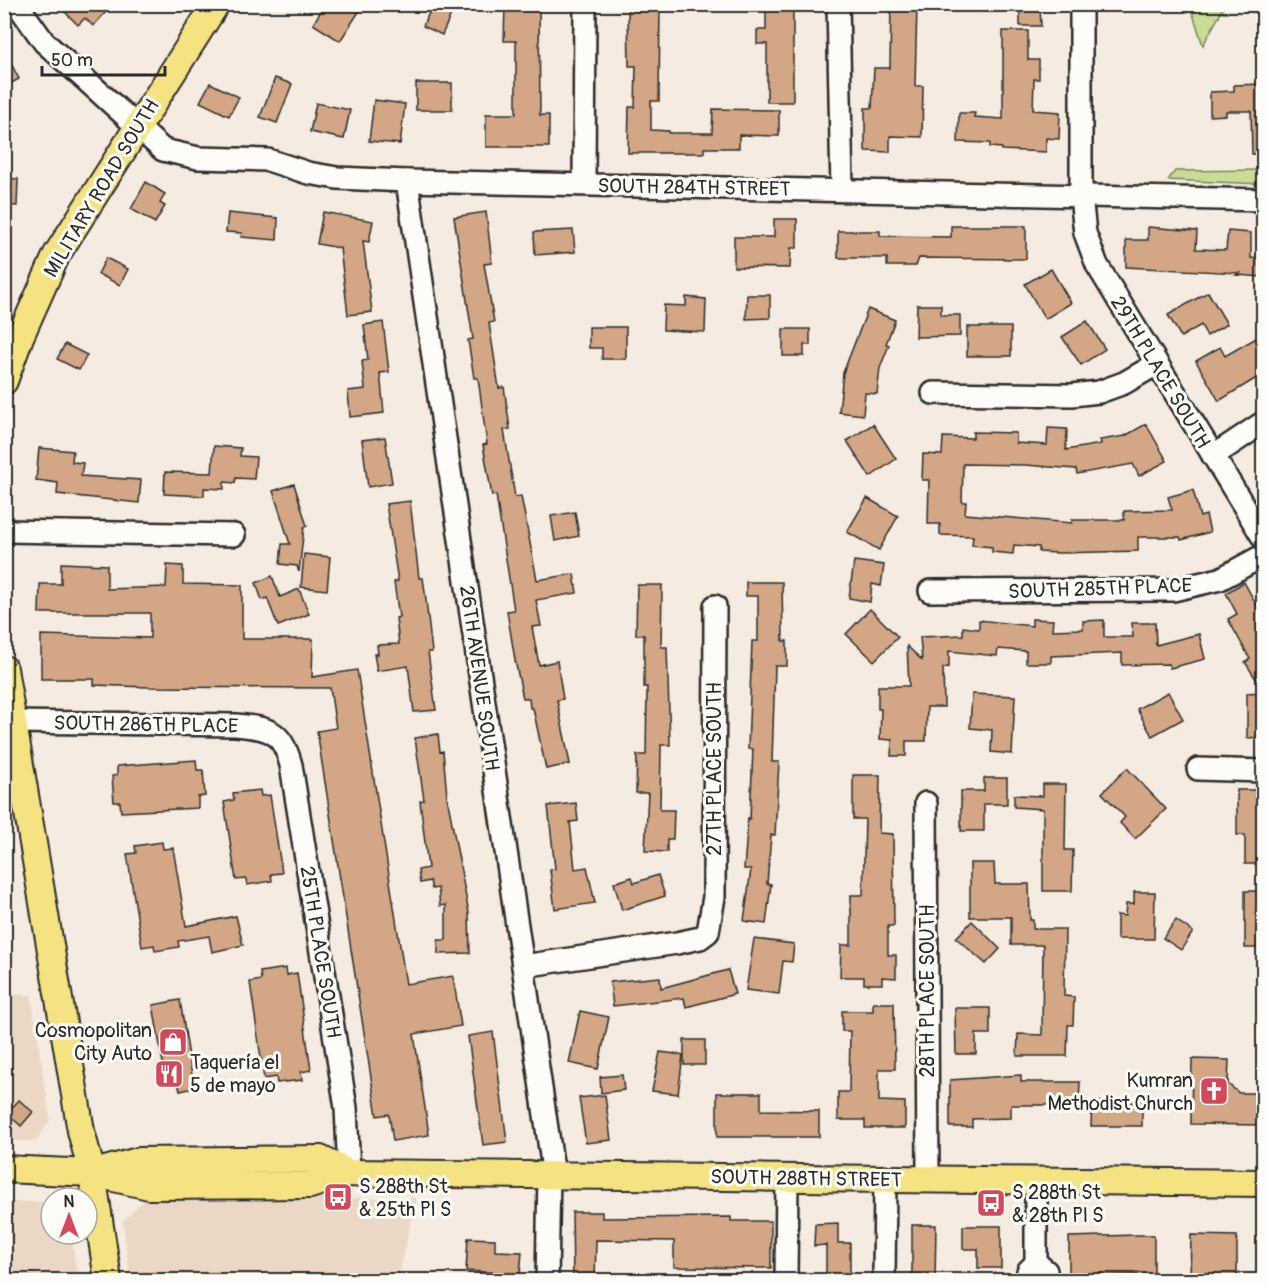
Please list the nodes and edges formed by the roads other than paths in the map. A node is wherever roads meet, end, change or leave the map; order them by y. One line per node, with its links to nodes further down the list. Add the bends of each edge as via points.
1 (17, 4): 6 (street, SOUTH 284TH STREET, via 44,42)
2 (216, 4): 6 (main road, MILITARY ROAD SOUTH)
3 (585, 4): 8 (street)
4 (838, 4): 9 (street)
5 (1081, 4): 10 (street, 29TH PLACE SOUTH)
6 (138, 126): 7 (street, SOUTH 284TH STREET, via 163,150 179,155 249,158 337,178); 13 (main road, MILITARY ROAD SOUTH, via 57,254)
7 (407, 181): 8 (street, SOUTH 284TH STREET); 29 (street, 26TH AVENUE SOUTH)
8 (584, 184): 9 (street, SOUTH 284TH STREET)
9 (842, 189): 10 (street, SOUTH 284TH STREET)
10 (1081, 196): 11 (street, SOUTH 284TH STREET); 12 (street, 29TH PLACE SOUTH, via 1085,233 1096,265)
11 (1263, 200)
12 (1155, 366): 14 (street, via 1099,392); 16 (street, 29TH PLACE SOUTH)
13 (4, 381)
14 (933, 393)
15 (1263, 422): 16 (street)
16 (1213, 456): 19 (street, 29TH PLACE SOUTH)
17 (4, 531): 18 (street)
18 (234, 535)
19 (1263, 539)
20 (1263, 555): 21 (street, SOUTH 285TH PLACE, via 1220,579 1173,590)
21 (930, 591)
22 (715, 606): 29 (street, 27TH PLACE SOUTH, via 714,897 708,932 677,943)
23 (4, 669): 24 (main road)
24 (12, 722): 25 (street, SOUTH 286TH PLACE, via 236,725); 31 (main road, via 81,1131)
25 (278, 735): 32 (street, 25TH PLACE SOUTH, via 291,765 346,1108)
26 (1198, 769): 27 (street)
27 (1263, 771)
28 (926, 803): 36 (street, 28TH PLACE SOUTH)
29 (523, 966): 33 (street, 26TH AVENUE SOUTH)
30 (4, 1169): 31 (main road, SOUTH 288TH STREET)
31 (92, 1173): 32 (main road, SOUTH 288TH STREET, via 149,1186 310,1185); 40 (main road)
32 (350, 1173): 33 (main road, SOUTH 288TH STREET)
33 (551, 1176): 34 (main road, SOUTH 288TH STREET); 41 (street, 26TH AVENUE SOUTH)
34 (787, 1178): 35 (main road, SOUTH 288TH STREET); 42 (street)
35 (885, 1179): 36 (main road, SOUTH 288TH STREET); 43 (street)
36 (928, 1179): 37 (main road, SOUTH 288TH STREET)
37 (1036, 1181): 38 (main road, SOUTH 288TH STREET); 39 (street)
38 (1263, 1183)
39 (1036, 1275)
40 (108, 1281)
41 (547, 1281)
42 (786, 1281)
43 (884, 1281)

